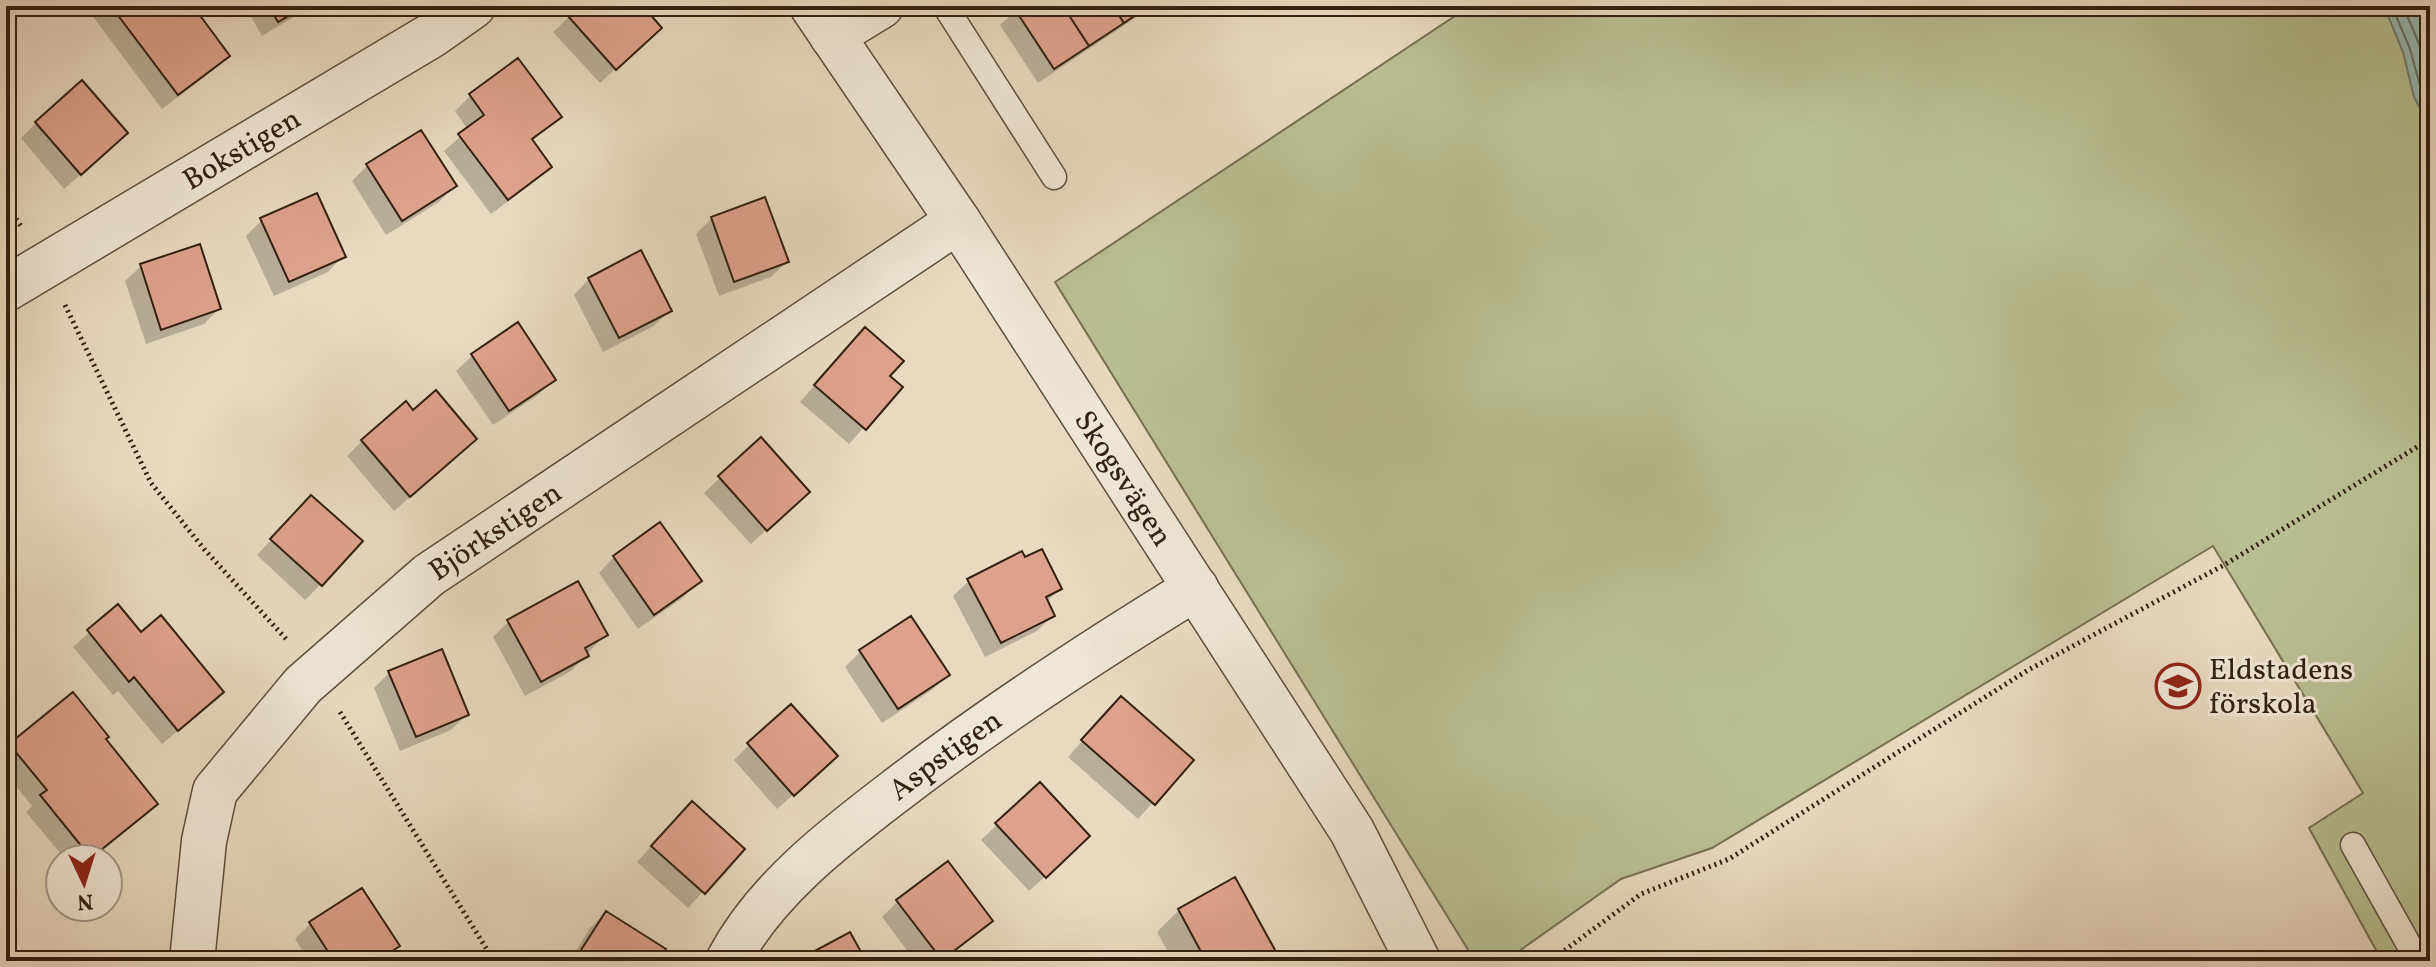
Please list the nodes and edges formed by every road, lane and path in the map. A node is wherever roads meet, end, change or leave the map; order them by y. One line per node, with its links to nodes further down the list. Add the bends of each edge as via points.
1 (473, 6): 8 (street, Bokstigen)
2 (881, 6): 4 (street)
3 (945, 6): 5 (lane)
4 (822, 21): 7 (street, Skogsvägen)
5 (1054, 177)
6 (6, 204): 8 (path)
7 (958, 221): 11 (street, Skogsvägen); 12 (street, Björkstigen, via 429,575)
8 (46, 265): 9 (street, Bokstigen); 12 (path, via 151,483)
9 (6, 289)
10 (2429, 438): 18 (path, via 2224,565 2028,670 1729,859 1641,894)
11 (1196, 588): 16 (street, Aspstigen, via 1073,663 864,814 773,897); 17 (street, Skogsvägen, via 1352,831)
12 (317, 674): 14 (street, Björkstigen, via 215,791 204,841); 15 (path)
13 (2353, 845): 19 (lane)
14 (192, 961)
15 (494, 961)
16 (728, 961)
17 (1418, 961)
18 (1550, 961)
19 (2418, 961)

